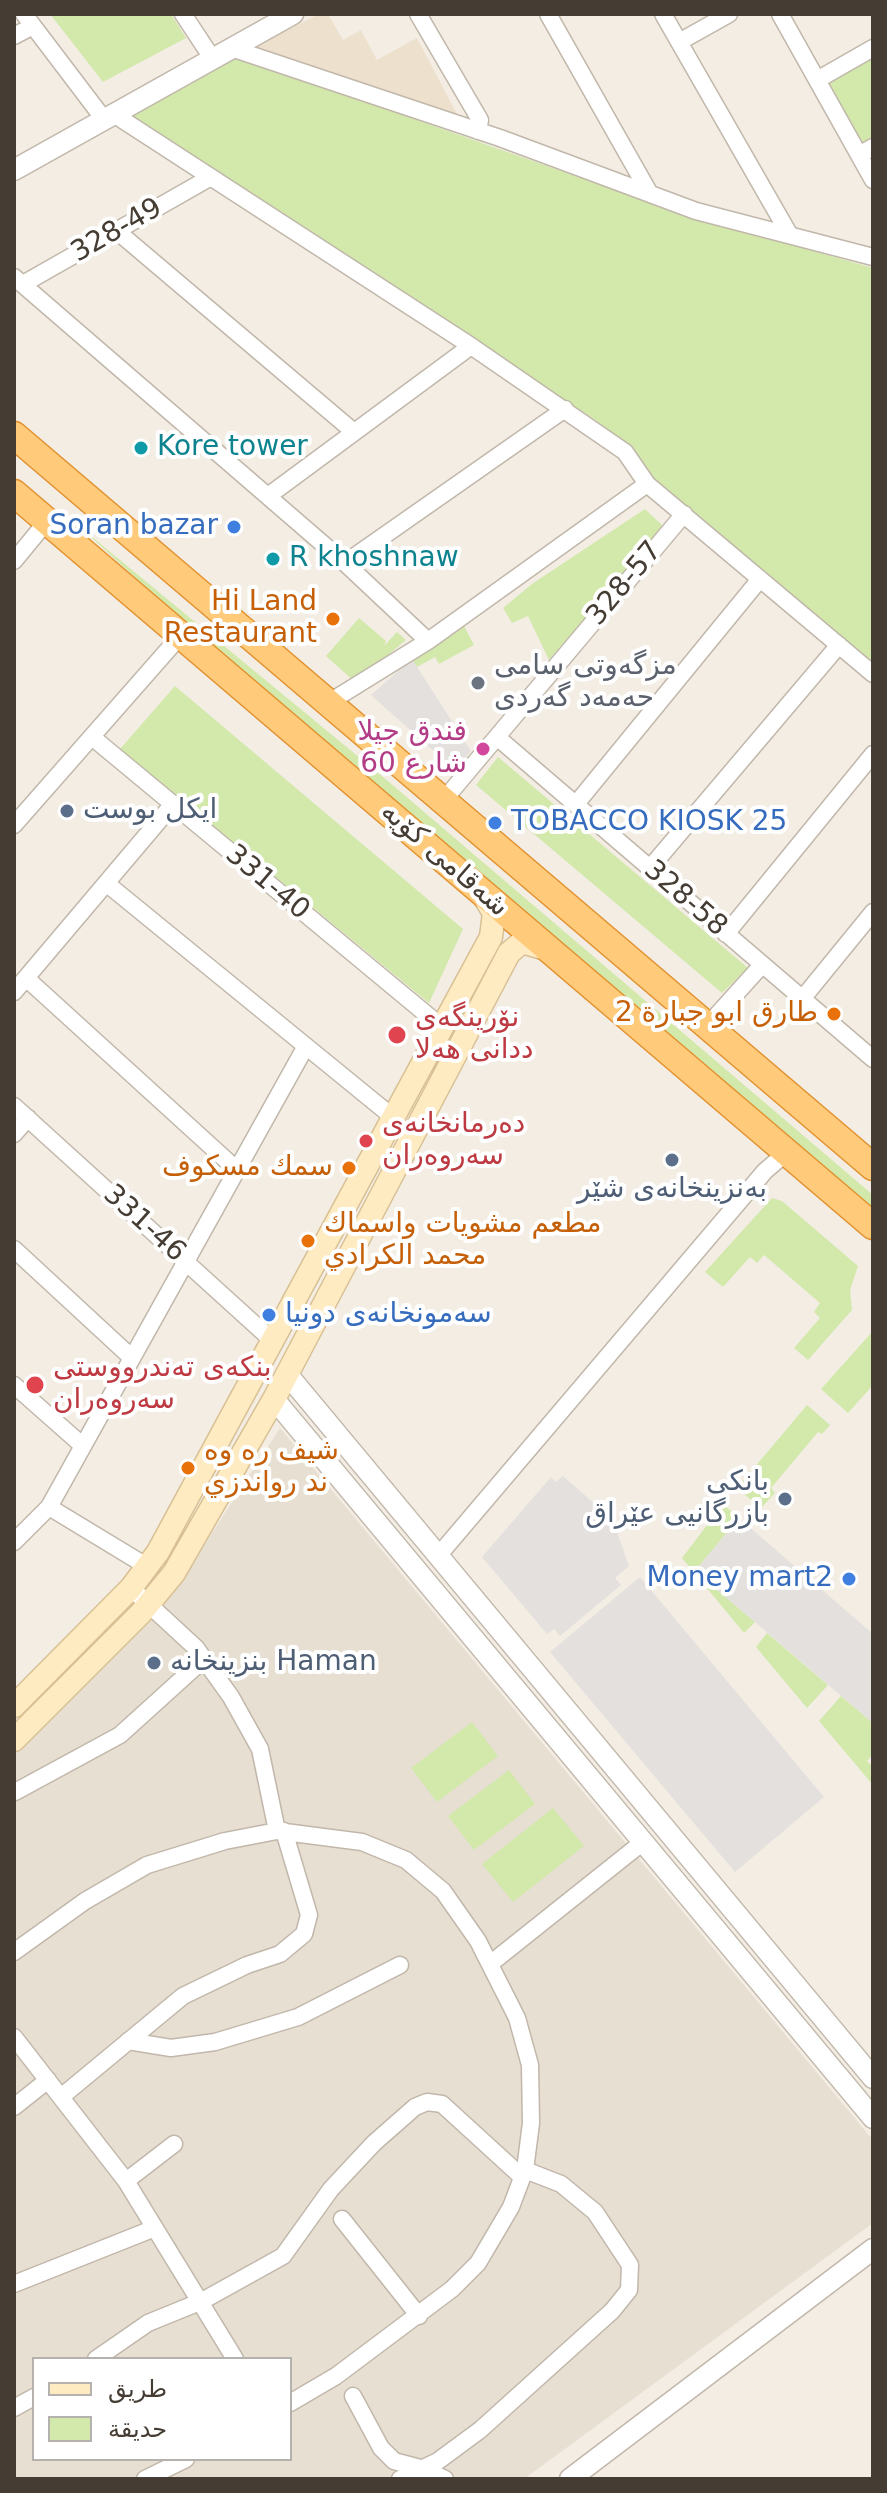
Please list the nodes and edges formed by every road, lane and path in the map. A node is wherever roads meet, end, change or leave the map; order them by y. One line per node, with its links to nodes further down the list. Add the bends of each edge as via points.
1 (183, 14): 13 (street)
2 (293, 14): 11 (street)
3 (418, 14): 16 (street, via 480,120)
4 (548, 14): 21 (street)
5 (663, 14): 10 (street)
6 (729, 14): 10 (street)
7 (780, 14): 14 (street)
8 (29, 20): 9 (street); 15 (street)
9 (14, 36)
10 (679, 42): 23 (street)
11 (231, 48): 13 (street); 16 (street)
12 (873, 48): 14 (street)
13 (212, 58): 15 (street)
14 (817, 80): 17 (street)
15 (108, 115): 18 (street); 19 (street)
16 (478, 131): 21 (street)
17 (866, 151): 20 (street)
18 (14, 170)
19 (211, 177): 22 (street, 328-49); 26 (street)
20 (873, 180)
21 (650, 194): 23 (street, via 696,211)
22 (118, 232): 25 (street, 328-49); 28 (street)
23 (788, 232): 24 (street)
24 (873, 257)
25 (18, 281): 33 (street)
26 (471, 346): 27 (street); 28 (street)
27 (565, 409): 30 (street, via 625,452); 37 (street)
28 (354, 432): 33 (street)
29 (14, 435): 31 (highway, شەقامی کۆیە)
30 (647, 484): 34 (street); 40 (street)
31 (73, 485): 35 (highway); 43 (highway, شەقامی کۆیە)
32 (14, 493): 35 (highway, شەقامی کۆیە)
33 (268, 496): 37 (street)
34 (684, 514): 38 (street); 45 (street, 328-57)
35 (47, 521): 36 (street); 39 (highway, شەقامی کۆیە)
36 (14, 561)
37 (345, 563): 40 (street)
38 (760, 579): 41 (street); 49 (street)
39 (181, 635): 44 (street); 53 (highway, شەقامی کۆیە)
40 (428, 641): 43 (street)
41 (839, 645): 42 (street); 51 (street)
42 (873, 674)
43 (328, 703): 47 (highway, شەقامی کۆیە)
44 (92, 737): 48 (street, 331-40); 50 (street)
45 (498, 738): 47 (street, 328-57); 49 (street, 328-58)
46 (873, 754): 55 (street)
47 (443, 801): 63 (highway, شەقامی کۆیە)
48 (173, 804): 52 (street); 64 (street, 331-40)
49 (576, 804): 51 (street, 328-58)
50 (14, 825)
51 (650, 868): 55 (street, 328-58)
52 (106, 883): 58 (street); 65 (street)
53 (477, 888): 56 (highway, شەقامی کۆیە); 61 (main road, via 495,923)
54 (873, 912): 60 (street)
55 (726, 934): 57 (street, 328-58)
56 (554, 954): 62 (main road, via 529,941 515,946); 71 (highway, شەقامی کۆیە)
57 (762, 965): 60 (street, 328-58); 63 (street)
58 (26, 978): 59 (street); 73 (street)
59 (14, 992)
60 (802, 999): 66 (street, 328-58)
61 (455, 1004): 62 (main road); 64 (main road)
62 (476, 1016): 79 (main road)
63 (707, 1026): 72 (highway, شەقامی کۆیە)
64 (443, 1028): 69 (main road)
65 (306, 1046): 69 (street); 73 (street)
66 (873, 1059)
67 (14, 1106): 68 (street, 331-46)
68 (28, 1118): 70 (street); 76 (street, 331-46)
69 (394, 1118): 77 (main road)
70 (14, 1134)
71 (786, 1153): 74 (highway, شەقامی کۆیە); 86 (street, via 765,1171)
72 (873, 1167)
73 (237, 1170): 76 (street)
74 (873, 1226)
75 (14, 1249): 78 (street)
76 (187, 1263): 77 (street, 331-46); 78 (street)
77 (274, 1342): 87 (main road)
78 (132, 1358): 83 (street)
79 (287, 1374): 81 (street); 82 (main road)
80 (14, 1385): 83 (street)
81 (304, 1394): 82 (street); 86 (street)
82 (281, 1407): 89 (main road); 94 (street)
83 (83, 1446): 84 (street)
84 (49, 1507): 85 (street); 87 (street)
85 (14, 1542)
86 (438, 1556): 93 (street)
87 (148, 1567): 88 (main road)
88 (131, 1588): 89 (street); 91 (main road)
89 (150, 1603): 90 (street); 92 (main road)
90 (204, 1659): 95 (street, via 120,1735); 96 (street, via 260,1749)
91 (14, 1706)
92 (14, 1740)
93 (618, 1773): 94 (street); 103 (street)
94 (599, 1789): 97 (street)
95 (15, 1792)
96 (280, 1831): 98 (street, via 147,1865); 99 (street, via 362,1842 406,1860 443,1891); 102 (street, via 309,1915 304,1934 280,1954 183,1996)
97 (643, 1842): 99 (street); 107 (street)
98 (14, 1952)
99 (490, 1964): 109 (street, via 517,2018 530,2065 531,2123)
100 (400, 1965): 102 (street, via 298,2017 215,2042 171,2048)
101 (14, 2037): 104 (street)
102 (128, 2041): 105 (street)
103 (873, 2078)
104 (48, 2080): 105 (street); 106 (street)
105 (61, 2097): 110 (street)
106 (14, 2107)
107 (873, 2118)
108 (174, 2144): 110 (street)
109 (524, 2173): 115 (street, via 442,2104 427,2102 374,2143 317,2205 283,2256); 116 (street, via 478,2263); 124 (street, via 561,2184 595,2212 630,2265 629,2290 487,2425)
110 (126, 2181): 112 (street)
111 (342, 2219): 116 (street)
112 (155, 2228): 114 (street); 115 (street)
113 (873, 2249): 128 (street)
114 (14, 2284)
115 (202, 2301): 117 (street, via 148,2323); 118 (street)
116 (419, 2316): 121 (street)
117 (99, 2357)
118 (234, 2357)
119 (353, 2396): 124 (street, via 381,2448 394,2461)
120 (32, 2398): 122 (street)
121 (292, 2402)
122 (14, 2408)
123 (182, 2461): 125 (street)
124 (424, 2469): 126 (street); 127 (street)
125 (145, 2479)
126 (400, 2479)
127 (445, 2479)
128 (570, 2479)

